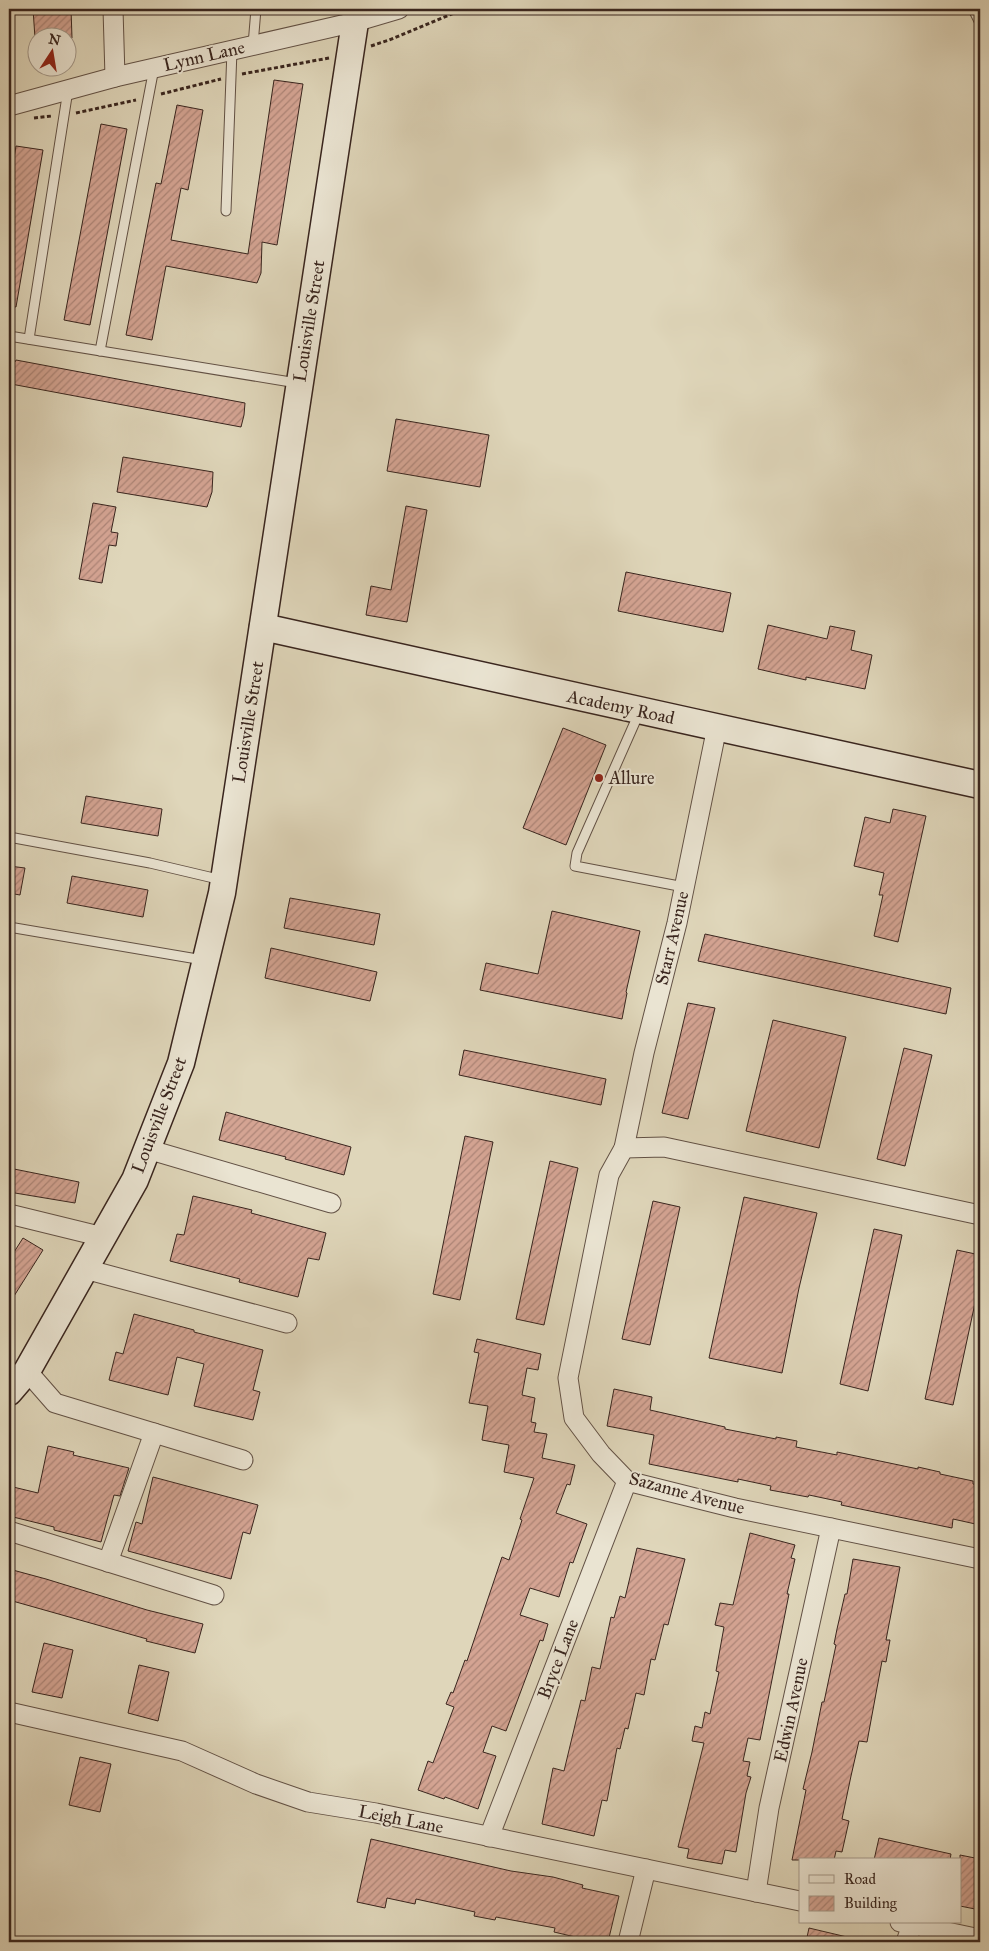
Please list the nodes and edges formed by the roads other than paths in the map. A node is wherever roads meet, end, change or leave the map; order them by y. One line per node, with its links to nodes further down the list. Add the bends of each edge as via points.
1 (113, 9): 10 (street)
2 (256, 9): 7 (lane)
3 (399, 9): 5 (street, Lynn Lane)
4 (973, 9): 6 (lane)
5 (356, 15): 7 (street, Lynn Lane); 17 (main road, Louisville Street)
6 (980, 23)
7 (253, 45): 8 (street, Lynn Lane)
8 (232, 50): 9 (street, Lynn Lane); 13 (lane)
9 (154, 68): 10 (street, Lynn Lane); 16 (lane)
10 (115, 76): 11 (street, Lynn Lane)
11 (68, 90): 12 (street, Lynn Lane); 15 (lane)
12 (9, 106)
13 (226, 211)
14 (9, 336): 15 (lane)
15 (29, 339): 16 (lane)
16 (100, 351): 17 (lane)
17 (300, 383): 18 (main road, Louisville Street)
18 (263, 627): 19 (main road, Academy Road); 23 (main road, Louisville Street)
19 (640, 711): 20 (main road, Academy Road); 24 (lane, via 577,853 575,866)
20 (717, 727): 21 (main road, Academy Road); 24 (street, Starr Avenue)
21 (980, 785)
22 (9, 837): 23 (lane, via 150,863)
23 (224, 881): 26 (main road, Louisville Street)
24 (684, 887): 27 (street, Starr Avenue)
25 (9, 927): 26 (lane)
26 (206, 961): 28 (main road, Louisville Street, via 181,1063)
27 (624, 1148): 31 (street, via 664,1148); 39 (street, Sazanne Avenue, via 609,1176 568,1378 574,1418 601,1454)
28 (147, 1149): 29 (street); 32 (main road, Louisville Street, via 134,1180)
29 (332, 1204)
30 (9, 1214): 32 (street)
31 (980, 1214)
32 (102, 1237): 33 (main road, Louisville Street)
33 (85, 1268): 34 (street); 35 (main road, Louisville Street)
34 (287, 1323)
35 (27, 1371): 36 (main road, Louisville Street); 37 (street, via 55,1403)
36 (9, 1392)
37 (154, 1433): 38 (street); 43 (street)
38 (243, 1460)
39 (627, 1481): 40 (street, Sazanne Avenue); 46 (street, Bryce Lane)
40 (830, 1528): 42 (street, Sazanne Avenue); 48 (street, Edwin Avenue, via 769,1808)
41 (9, 1531): 43 (street)
42 (980, 1559)
43 (108, 1562): 44 (street)
44 (214, 1596)
45 (9, 1712): 46 (street, Leigh Lane, via 182,1751 256,1784 308,1802)
46 (489, 1837): 47 (street, Leigh Lane)
47 (646, 1870): 48 (street, Leigh Lane); 52 (street)
48 (756, 1892): 49 (street, Leigh Lane)
49 (799, 1902)
50 (906, 1930): 51 (street)
51 (980, 1939)
52 (628, 1942)

